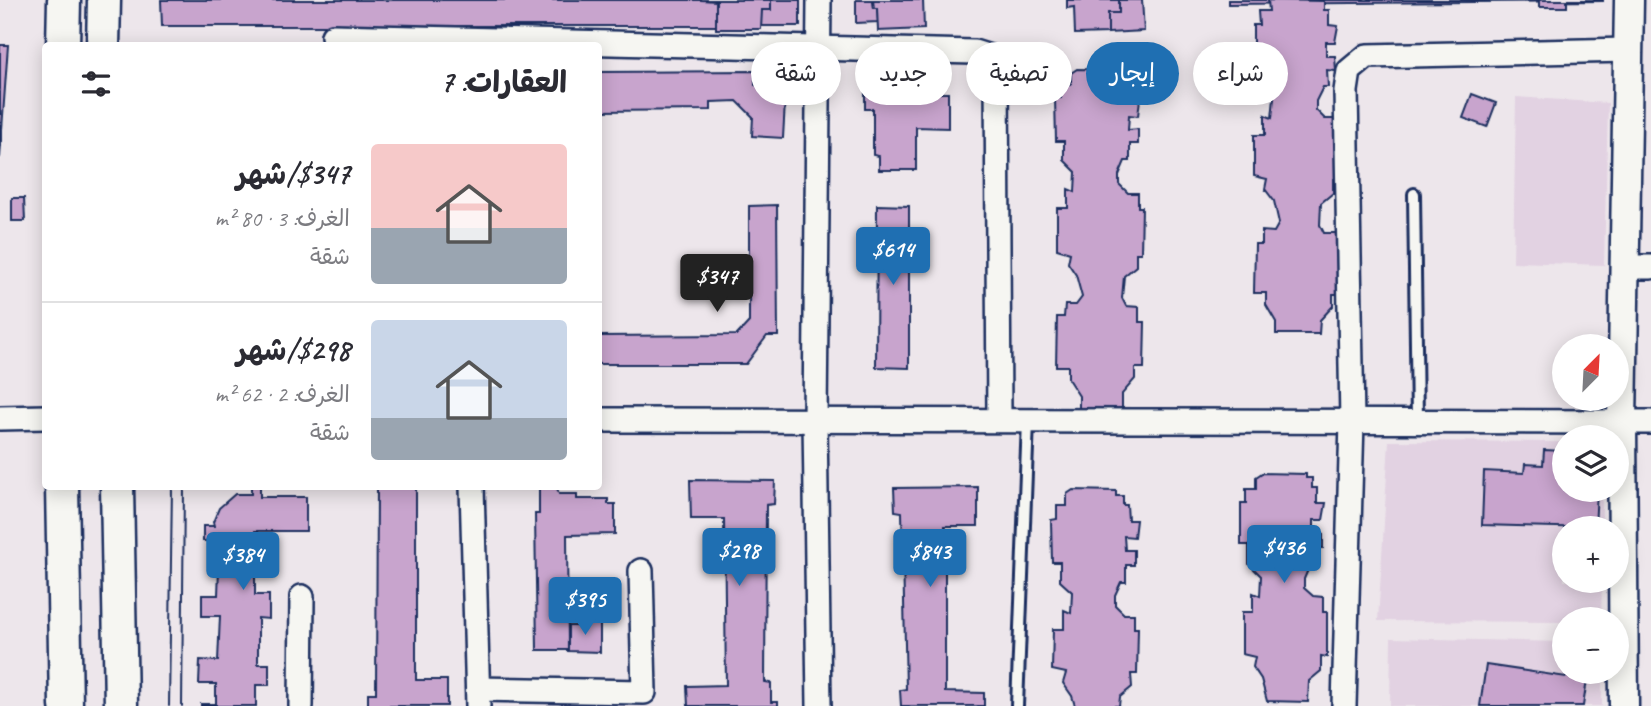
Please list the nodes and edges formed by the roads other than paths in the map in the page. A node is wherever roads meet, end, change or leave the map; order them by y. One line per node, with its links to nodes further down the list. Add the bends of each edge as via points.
1 (64, 0): 6 (main road)
2 (104, 0): 7 (main road)
3 (819, 0): 10 (street)
4 (1629, 0): 13 (street)
5 (333, 36): 8 (street)
6 (63, 42)
7 (103, 42)
8 (597, 42)
9 (602, 42): 11 (street)
10 (817, 42)
11 (751, 46)
12 (841, 48): 21 (street, via 974,52 990,57 997,74)
13 (1628, 50): 16 (street); 23 (street, via 1367,56 1349,71)
14 (817, 105): 20 (street)
15 (1414, 194): 24 (lane)
16 (1638, 267): 25 (street)
17 (42, 417): 18 (street)
18 (0, 418)
19 (602, 419): 20 (street)
20 (815, 420): 21 (street); 36 (street)
21 (999, 420): 22 (street)
22 (1028, 421): 23 (street); 37 (lane)
23 (1352, 421): 24 (street); 38 (street)
24 (1418, 421): 25 (street)
25 (1622, 422): 26 (street); 39 (street)
26 (1651, 422)
27 (62, 490): 33 (main road)
28 (117, 490): 34 (main road)
29 (472, 490): 32 (street)
30 (641, 571): 32 (street, via 644,692)
31 (302, 597): 35 (street)
32 (478, 698)
33 (66, 706)
34 (121, 706)
35 (301, 706)
36 (819, 706)
37 (1017, 706)
38 (1344, 706)
39 (1623, 706)

